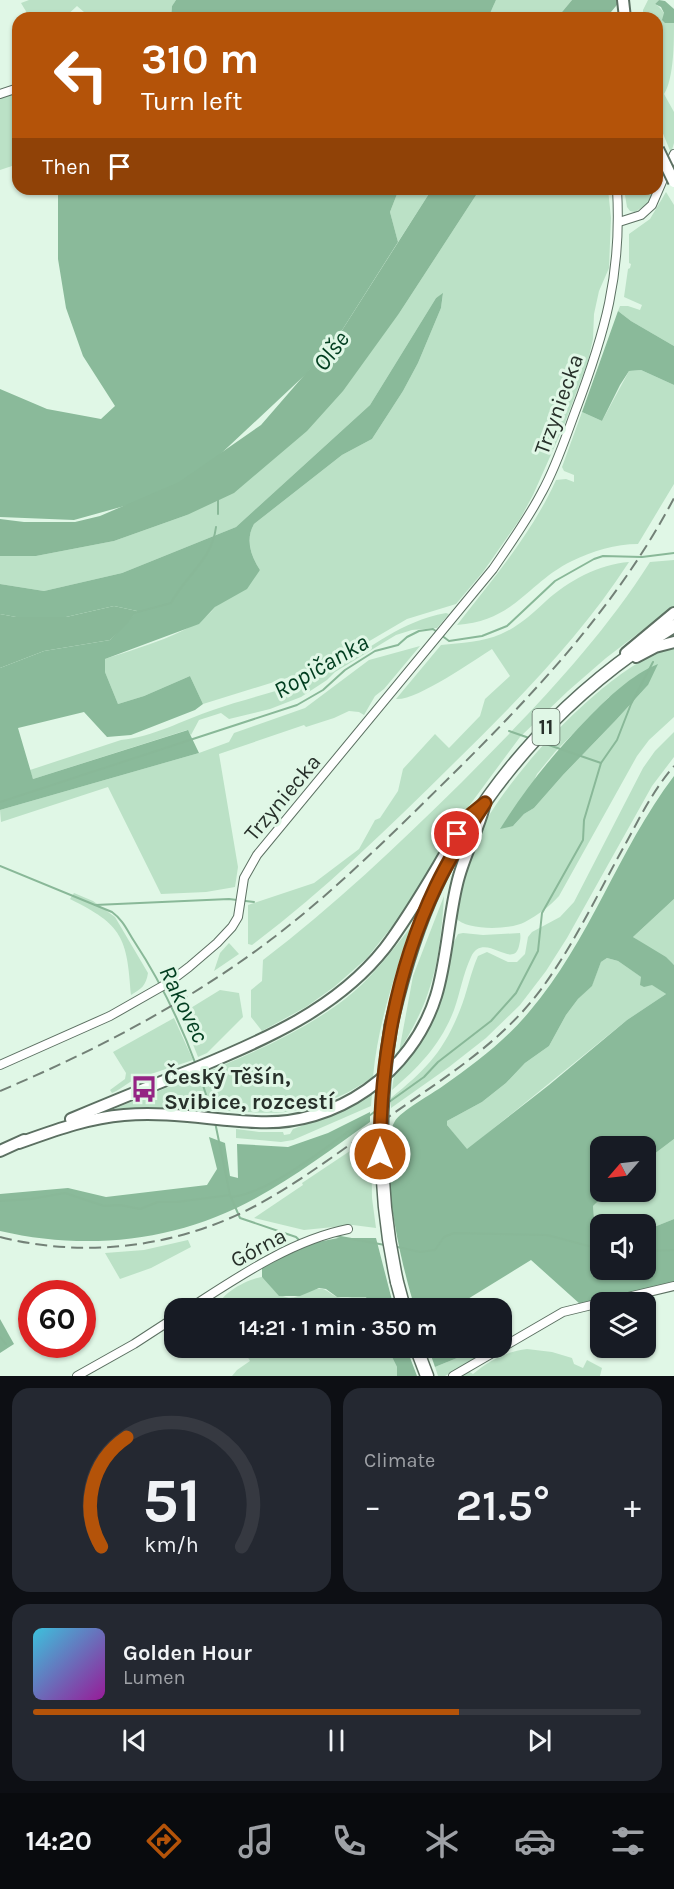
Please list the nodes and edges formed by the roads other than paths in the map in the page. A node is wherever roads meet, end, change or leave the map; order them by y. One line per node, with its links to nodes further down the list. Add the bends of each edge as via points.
1 (674, 154): 3 (street)
2 (663, 160): 4 (main road, bridge)
3 (663, 180)
4 (674, 182)
5 (617, 195): 7 (street, Trzyniecka)
6 (656, 195): 7 (street, via 641,215)
7 (619, 222): 13 (street, Trzyniecka, via 611,299 593,364 552,472 516,537 493,569 258,855 243,878 238,917 232,927 218,943 157,989 77,1032)
8 (674, 613): 11 (main road)
9 (674, 626): 11 (main road, 11)
10 (674, 642): 11 (main road, via 655,647)
11 (602, 676): 12 (main road, 11, via 531,744)
12 (485, 803): 14 (main road, via 469,816 385,948 324,1004 243,1049); 14 (main road, via 462,865 436,996 425,1024 402,1060 364,1092 339,1107 285,1122 149,1114 81,1122); 20 (main road, 11, bridge, via 435,888 407,963 391,1026 383,1079 380,1154 384,1214)
13 (0, 1065)
14 (18, 1143): 15 (main road)
15 (0, 1151)
16 (348, 1229): 19 (street, Górna, via 315,1237 246,1272)
17 (674, 1286): 18 (street)
18 (649, 1292)
19 (206, 1298)
20 (401, 1298)
21 (590, 1306): 26 (street, via 563,1312)
22 (164, 1324): 25 (street)
23 (420, 1358): 24 (main road)
24 (426, 1373)
25 (77, 1376)
26 (453, 1376)

